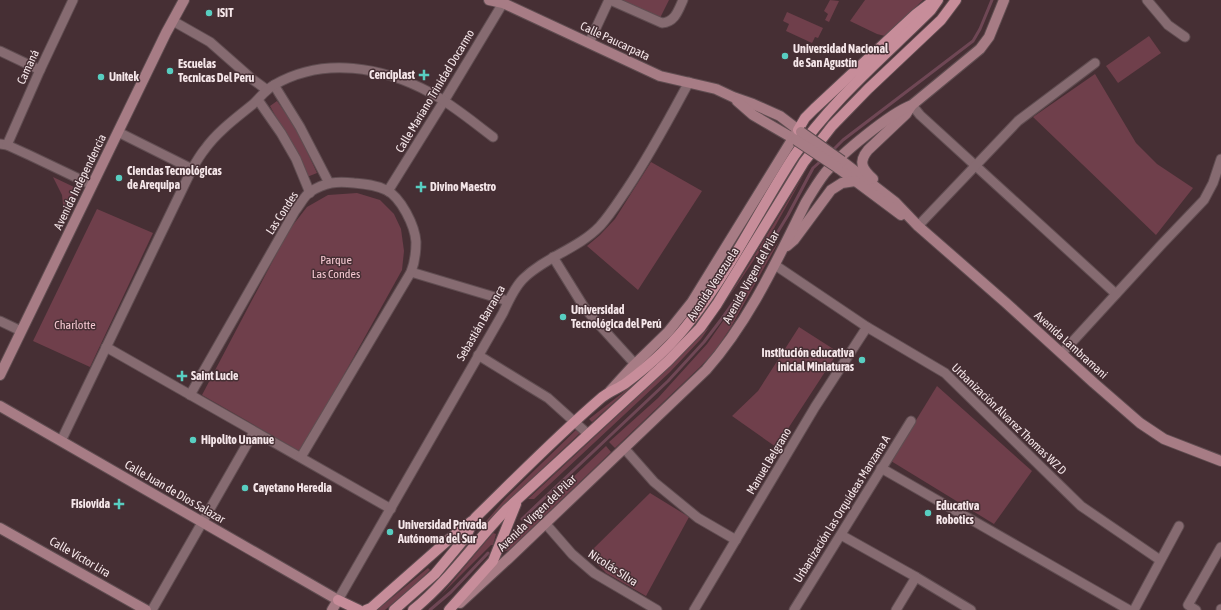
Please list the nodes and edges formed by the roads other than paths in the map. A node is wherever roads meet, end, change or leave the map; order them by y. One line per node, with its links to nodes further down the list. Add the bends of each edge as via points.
1 (73, 0): 17 (street, Camaná)
2 (184, 0): 12 (main road, Avenida Independencia)
3 (489, 0): 11 (main road, Calle Paucarpata)
4 (610, 0): 5 (street, via 662,23 674,19); 14 (street)
5 (683, 0)
6 (935, 0): 24 (main road, via 916,14 814,109 805,118)
7 (938, 0): 52 (main road, Avenida Venezuela, via 932,10 823,119 795,156 712,291 686,326 660,354 625,384)
8 (956, 0): 58 (main road, Avenida Venezuela, via 941,20 832,126 804,162 700,328)
9 (1004, 0): 22 (main road, Avenida Virgen del Pilar, via 989,37 980,48)
10 (1147, 0): 13 (street, via 1168,25)
11 (502, 3): 14 (main road, Calle Paucarpata); 21 (street, Calle Mariano Trinidad Docarmo)
12 (173, 21): 19 (street, via 210,42 252,79); 23 (main road, Avenida Independencia)
13 (1185, 37)
14 (589, 43): 18 (main road, Calle Paucarpata, via 660,76)
15 (0, 51): 17 (street)
16 (1095, 63): 29 (street, via 1025,115)
17 (40, 70): 26 (street, Camaná)
18 (689, 82): 24 (main road, Calle Paucarpata, via 716,89 780,116); 39 (street, Sebastián Barranca, via 651,152 612,212 586,239)
19 (271, 88): 20 (street); 21 (street, via 286,80 318,70 364,69 405,80); 32 (street, via 300,126)
20 (258, 100): 30 (street, via 215,138); 35 (street, via 296,159)
21 (444, 101): 25 (street); 34 (street, Calle Mariano Trinidad Docarmo)
22 (912, 105): 29 (street); 36 (main road, via 865,154 862,161 866,173); 38 (main road, Avenida Virgen del Pilar, via 877,126 826,172 806,202)
23 (118, 132): 30 (street); 33 (main road, Avenida Independencia)
24 (797, 135): 28 (main road, Calle Paucarpata, bridge); 50 (main road, Avenida Venezuela, via 692,302 668,332)
25 (493, 137)
26 (3, 144): 33 (street)
27 (1221, 159): 42 (street, via 1204,200)
28 (840, 165): 31 (main road, Avenida Lambramani); 36 (main road, Avenida Lambramani)
29 (975, 165): 37 (street); 42 (street)
30 (192, 169): 47 (street)
31 (855, 181): 37 (main road, Avenida Lambramani); 38 (main road, via 842,183 831,190 794,240)
32 (329, 183): 34 (street, Las Condes, via 337,181 371,185); 35 (street, Las Condes)
33 (92, 185): 46 (main road, Avenida Independencia)
34 (388, 191): 41 (street, Las Condes, via 406,211 416,241)
35 (310, 192): 53 (street, Las Condes, via 295,211)
36 (895, 202): 37 (main road, Avenida Lambramani)
37 (918, 226): 48 (main road, Avenida Lambramani)
38 (782, 250): 40 (main road, Avenida Virgen del Pilar)
39 (553, 258): 43 (street, Sebastián Barranca, via 522,280); 50 (street, via 589,313)
40 (775, 264): 45 (street, Urbanización Alvarez Thomas WZ D); 60 (main road, Avenida Virgen del Pilar, via 755,301 721,353)
41 (412, 272): 43 (street); 61 (street, Las Condes)
42 (1116, 294): 48 (street)
43 (508, 301): 49 (street, Sebastián Barranca)
44 (0, 321): 46 (street)
45 (867, 327): 72 (street, Manuel Belgrano); 74 (street, Urbanización Alvarez Thomas WZ D, via 945,373 1081,506)
46 (21, 331): 51 (main road, Avenida Independencia)
47 (106, 348): 53 (street); 59 (street)
48 (1062, 353): 62 (main road, Avenida Lambramani, via 1152,432)
49 (478, 355): 56 (street, via 548,398); 65 (street, Sebastián Barranca)
50 (635, 364): 52 (main road, Avenida Venezuela)
51 (0, 375)
52 (610, 391): 56 (main road, Avenida Venezuela)
53 (190, 395): 57 (street)
54 (0, 406): 59 (main road, Calle Juan de Dios Salazar)
55 (911, 421): 63 (street, Urbanización las Orquídeas Manzana A)
56 (575, 422): 58 (street); 66 (main road, Avenida Venezuela)
57 (254, 432): 61 (street); 67 (street)
58 (588, 434): 64 (main road, Avenida Venezuela)
59 (61, 441): 67 (main road, Calle Juan de Dios Salazar)
60 (624, 448): 68 (main road, Avenida Virgen del Pilar); 72 (street, via 654,482 698,518)
61 (301, 457): 65 (street)
62 (1221, 461)
63 (881, 468): 71 (street, Urbanización las Orquídeas Manzana A); 90 (street)
64 (518, 500): 83 (main road, Avenida Venezuela, via 483,534 441,585); 84 (main road, via 493,561)
65 (391, 509): 76 (street, Sebastián Barranca)
66 (475, 518): 81 (main road); 82 (main road, Avenida Venezuela, via 465,538 435,574)
67 (202, 523): 76 (main road, Calle Juan de Dios Salazar); 78 (street)
68 (545, 523): 84 (main road, Avenida Virgen del Pilar, via 488,578); 85 (street, Nicolás SIlva, via 572,554 594,573)
69 (1179, 526): 74 (street)
70 (0, 528): 77 (main road, Calle Víctor Lira)
71 (841, 535): 75 (street); 87 (street, Urbanización las Orquídeas Manzana A)
72 (736, 540): 86 (street, Manuel Belgrano)
73 (1221, 548): 92 (street, via 1188,605)
74 (1160, 560): 91 (street)
75 (916, 577): 88 (street); 89 (street)
76 (338, 600): 79 (main road, Sebastián Barranca); 80 (main road)
77 (146, 610)
78 (152, 610)
79 (332, 610)
80 (358, 610)
81 (366, 610)
82 (394, 610)
83 (413, 610)
84 (450, 610)
85 (657, 610)
86 (694, 610)
87 (794, 610)
88 (896, 610)
89 (971, 610)
90 (1129, 610)
91 (1134, 610)
92 (1196, 610)

